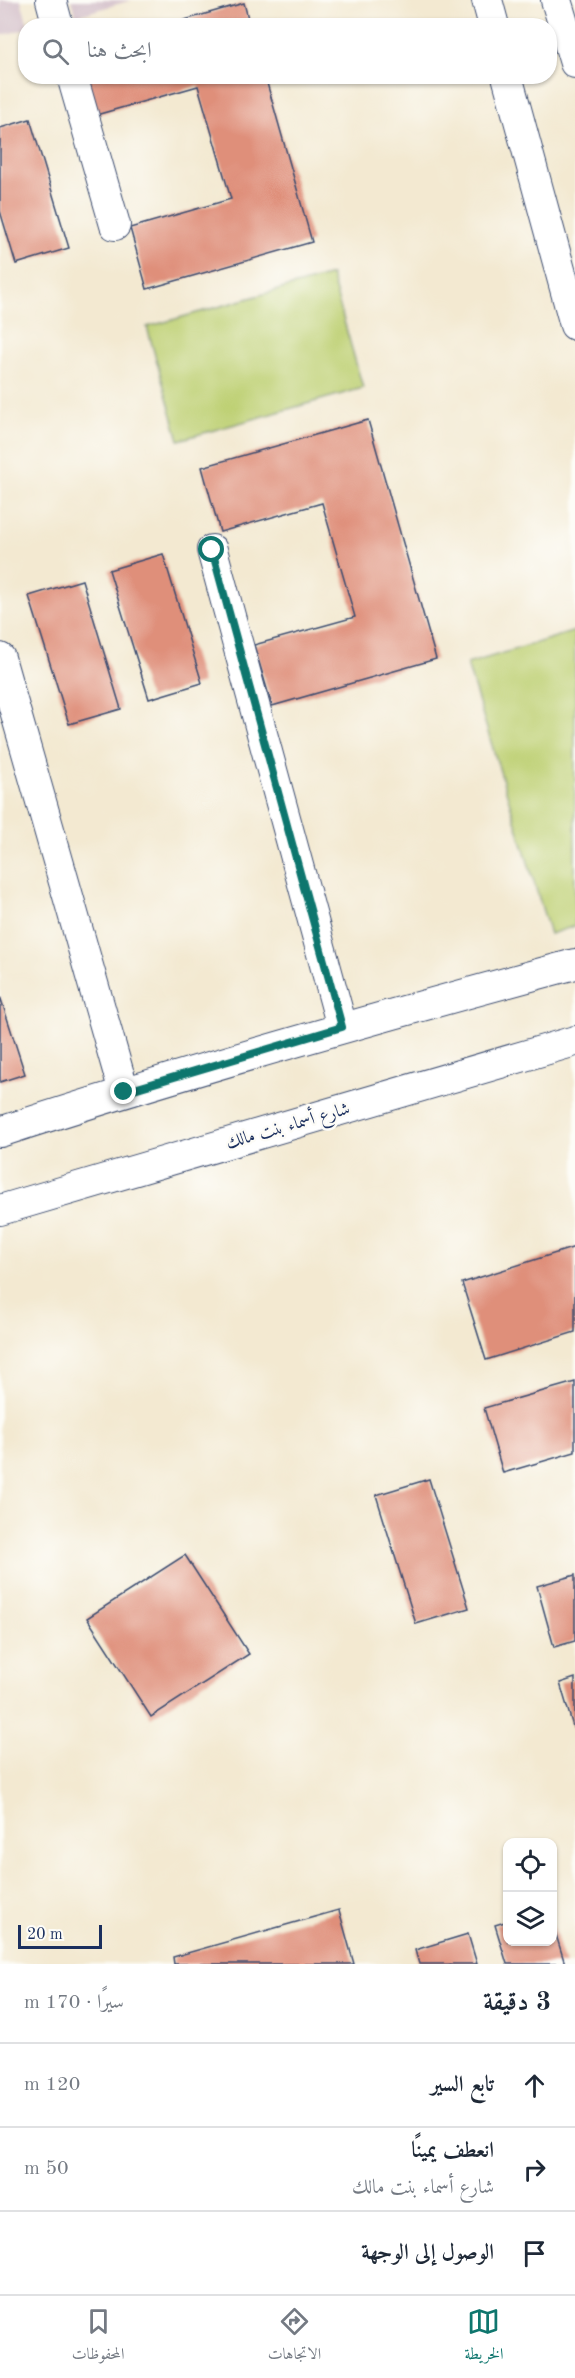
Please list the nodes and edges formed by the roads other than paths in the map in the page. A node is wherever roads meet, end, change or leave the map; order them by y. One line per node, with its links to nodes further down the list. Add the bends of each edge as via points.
1 (51, 0): 4 (street)
2 (487, 0): 5 (street)
3 (556, 0): 6 (street)
4 (56, 18)
5 (492, 18)
6 (575, 63)
7 (74, 84): 9 (street)
8 (509, 84): 10 (street)
9 (115, 225)
10 (575, 325)
11 (212, 550): 14 (street)
12 (0, 658): 16 (street)
13 (575, 964): 14 (street)
14 (342, 1027): 16 (street)
15 (575, 1041): 18 (street, شارع أسماء بنت مالك)
16 (124, 1092): 17 (street)
17 (0, 1132)
18 (0, 1210)

